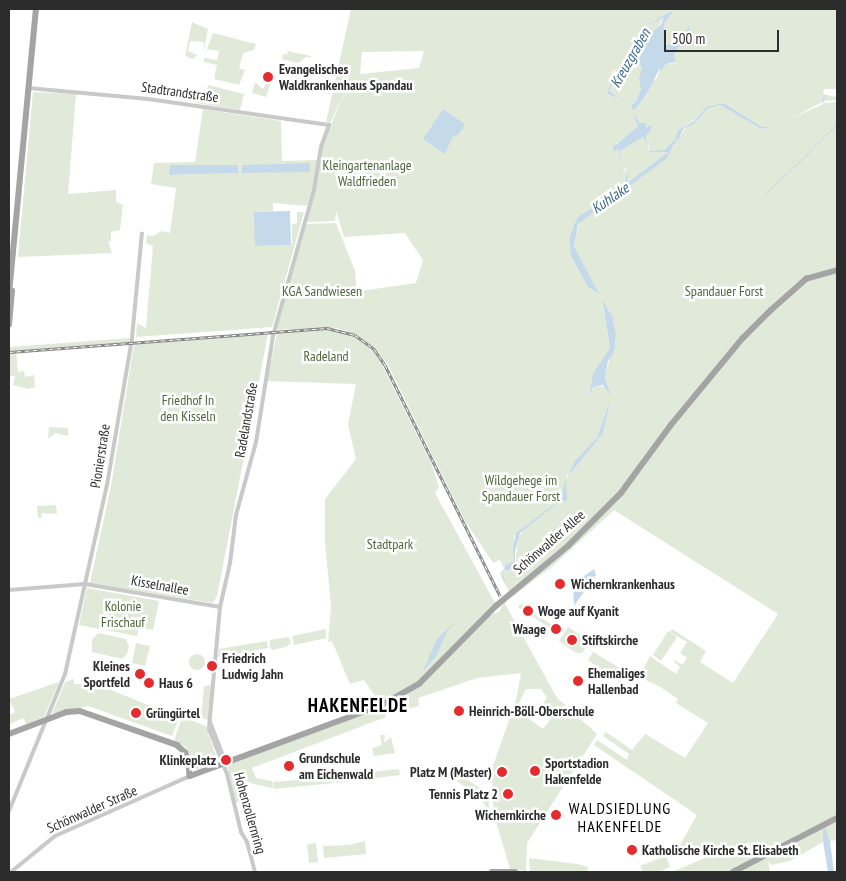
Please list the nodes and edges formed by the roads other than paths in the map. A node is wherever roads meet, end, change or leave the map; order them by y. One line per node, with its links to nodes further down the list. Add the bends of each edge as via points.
1 (36, 9): 2 (main road)
2 (29, 88): 3 (street, Stadtrandstraße, via 148,99); 6 (main road)
3 (328, 125): 11 (street, Radelandstraße, via 314,190 272,341 254,449 237,512)
4 (142, 233): 9 (street, Pionierstraße, via 132,338 108,485)
5 (837, 270): 15 (main road, Schönwalder Allee, via 810,276 771,310 742,339 671,425 621,493 568,546 496,606 418,684 385,704)
6 (10, 281): 7 (main road); 8 (main road)
7 (9, 294)
8 (9, 325)
9 (85, 585): 10 (street, Kisselnallee); 11 (street, Kisselnallee); 12 (street, Pionierstraße, via 63,680)
10 (9, 591)
11 (220, 607): 13 (street, Radelandstraße)
12 (47, 720): 14 (main road); 16 (main road, via 69,712 85,712 177,745 189,762); 17 (street, Pionierstraße)
13 (210, 722): 15 (street, Hohenzollernring, via 222,753)
14 (9, 734)
15 (222, 762): 16 (main road, Schönwalder Allee); 20 (street, Hohenzollernring)
16 (191, 776): 19 (street, Schönwalder Straße, via 55,836)
17 (9, 811)
18 (837, 818): 24 (main road)
19 (11, 872)
20 (255, 872)
21 (492, 872): 22 (main road)
22 (508, 872): 23 (main road)
23 (514, 872)
24 (733, 872)

